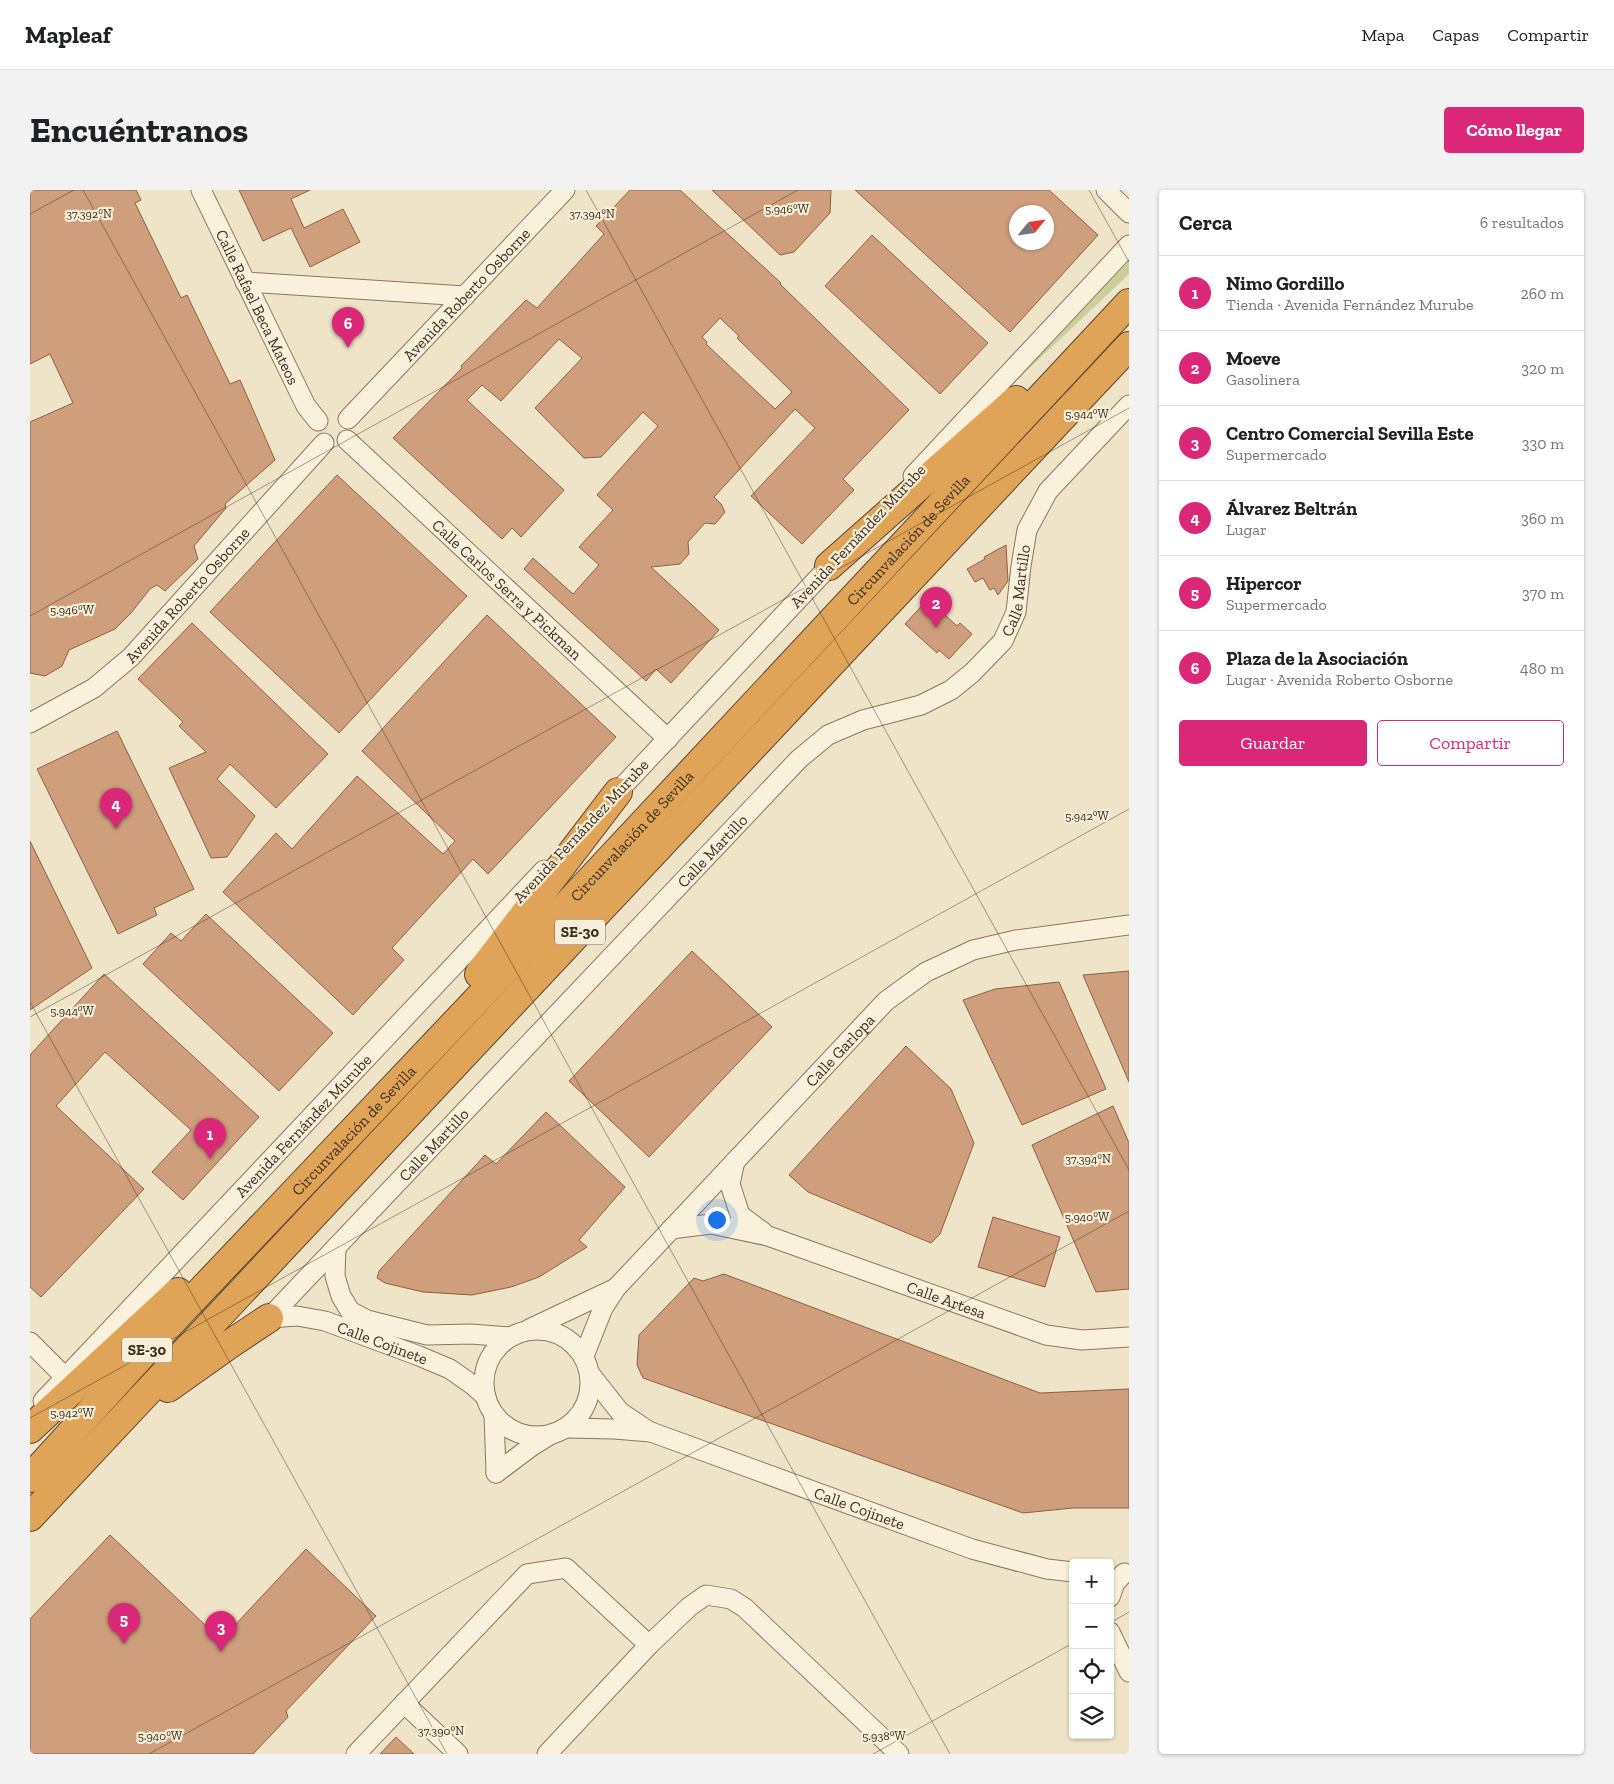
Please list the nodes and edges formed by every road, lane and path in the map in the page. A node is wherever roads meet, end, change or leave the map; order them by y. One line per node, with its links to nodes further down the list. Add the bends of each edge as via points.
1 (201, 190): 6 (street, Calle Rafael Beca Mateos)
2 (565, 190): 7 (street, Avenida Roberto Osborne)
3 (1106, 190): 4 (street)
4 (1129, 213)
5 (1129, 245): 15 (street, Avenida Fernández Murube)
6 (245, 282): 7 (street); 12 (street, Calle Rafael Beca Mateos, via 306,406)
7 (465, 296): 11 (street, Avenida Roberto Osborne)
8 (1129, 301): 15 (highway); 20 (highway, Circunvalación de Sevilla / SE-30)
9 (1129, 346): 35 (highway, Circunvalación de Sevilla / SE-30)
10 (1129, 405): 25 (street, Calle Martillo, via 1048,491 1027,530 1016,612 1003,641 951,690 921,705 863,720 828,734 799,759)
11 (348, 419): 12 (street, via 340,412 330,412); 13 (street, via 351,430)
12 (318, 421): 14 (street, via 318,436)
13 (347, 440): 14 (street, via 334,446); 17 (street, Calle Carlos Serra y Pickman)
14 (324, 443): 16 (street, Avenida Roberto Osborne, via 131,657 94,688)
15 (829, 566): 17 (street, Avenida Fernández Murube)
16 (30, 723)
17 (668, 739): 18 (street, Avenida Fernández Murube)
18 (618, 792): 20 (highway, via 479,975); 32 (street, Avenida Fernández Murube)
19 (1129, 925): 21 (street, Calle Garlopa, via 1016,940 973,950 926,972 886,1001)
20 (439, 1039): 22 (highway, Circunvalación de Sevilla / SE-30)
21 (735, 1161): 23 (street, Calle Garlopa); 24 (street, Calle Artesa, via 730,1184 740,1215)
22 (265, 1222): 36 (highway, via 179,1290); 39 (highway, Circunvalación de Sevilla / SE-30)
23 (671, 1229): 24 (street, Calle Artesa, via 711,1224); 26 (street, Calle Garlopa)
24 (768, 1236): 29 (street, Calle Artesa, via 1046,1335 1082,1340)
25 (336, 1247): 27 (street, Calle Martillo); 28 (street, Calle Cojinete, via 335,1276 341,1296 350,1311 366,1320 427,1335)
26 (616, 1288): 28 (street, Calle Garlopa); 31 (street, Calle Garlopa, via 604,1308)
27 (269, 1318): 33 (street, Calle Cojinete, via 297,1316 325,1321 419,1356 450,1369 474,1386); 35 (highway)
28 (518, 1334): 31 (street, via 545,1330 563,1336 572,1342); 33 (street, via 495,1350 488,1361 484,1379)
29 (1129, 1336)
30 (30, 1342): 32 (street)
31 (587, 1365): 37 (street, via 588,1399 580,1415); 38 (street, Calle Cojinete, via 620,1412)
32 (65, 1377): 34 (street, Avenida Fernández Murube)
33 (490, 1406): 37 (street, via 508,1428 525,1435); 37 (street, via 496,1473 532,1446)
34 (30, 1415)
35 (118, 1424): 40 (highway, Circunvalación de Sevilla / SE-30)
36 (30, 1429)
37 (558, 1432): 38 (street, Calle Cojinete, via 614,1429)
38 (651, 1432): 41 (street, Calle Cojinete, via 972,1549 1047,1569)
39 (30, 1478)
40 (30, 1517)
41 (1069, 1572)
42 (1121, 1573): 43 (street)
43 (1114, 1588)
44 (1114, 1640): 46 (street)
45 (649, 1645): 47 (street, via 566,1568 527,1574); 50 (street); 51 (street, via 706,1595 731,1599 746,1608)
46 (1129, 1672)
47 (404, 1703): 48 (street); 49 (street)
48 (356, 1754)
49 (458, 1754)
50 (546, 1754)
51 (898, 1754)

